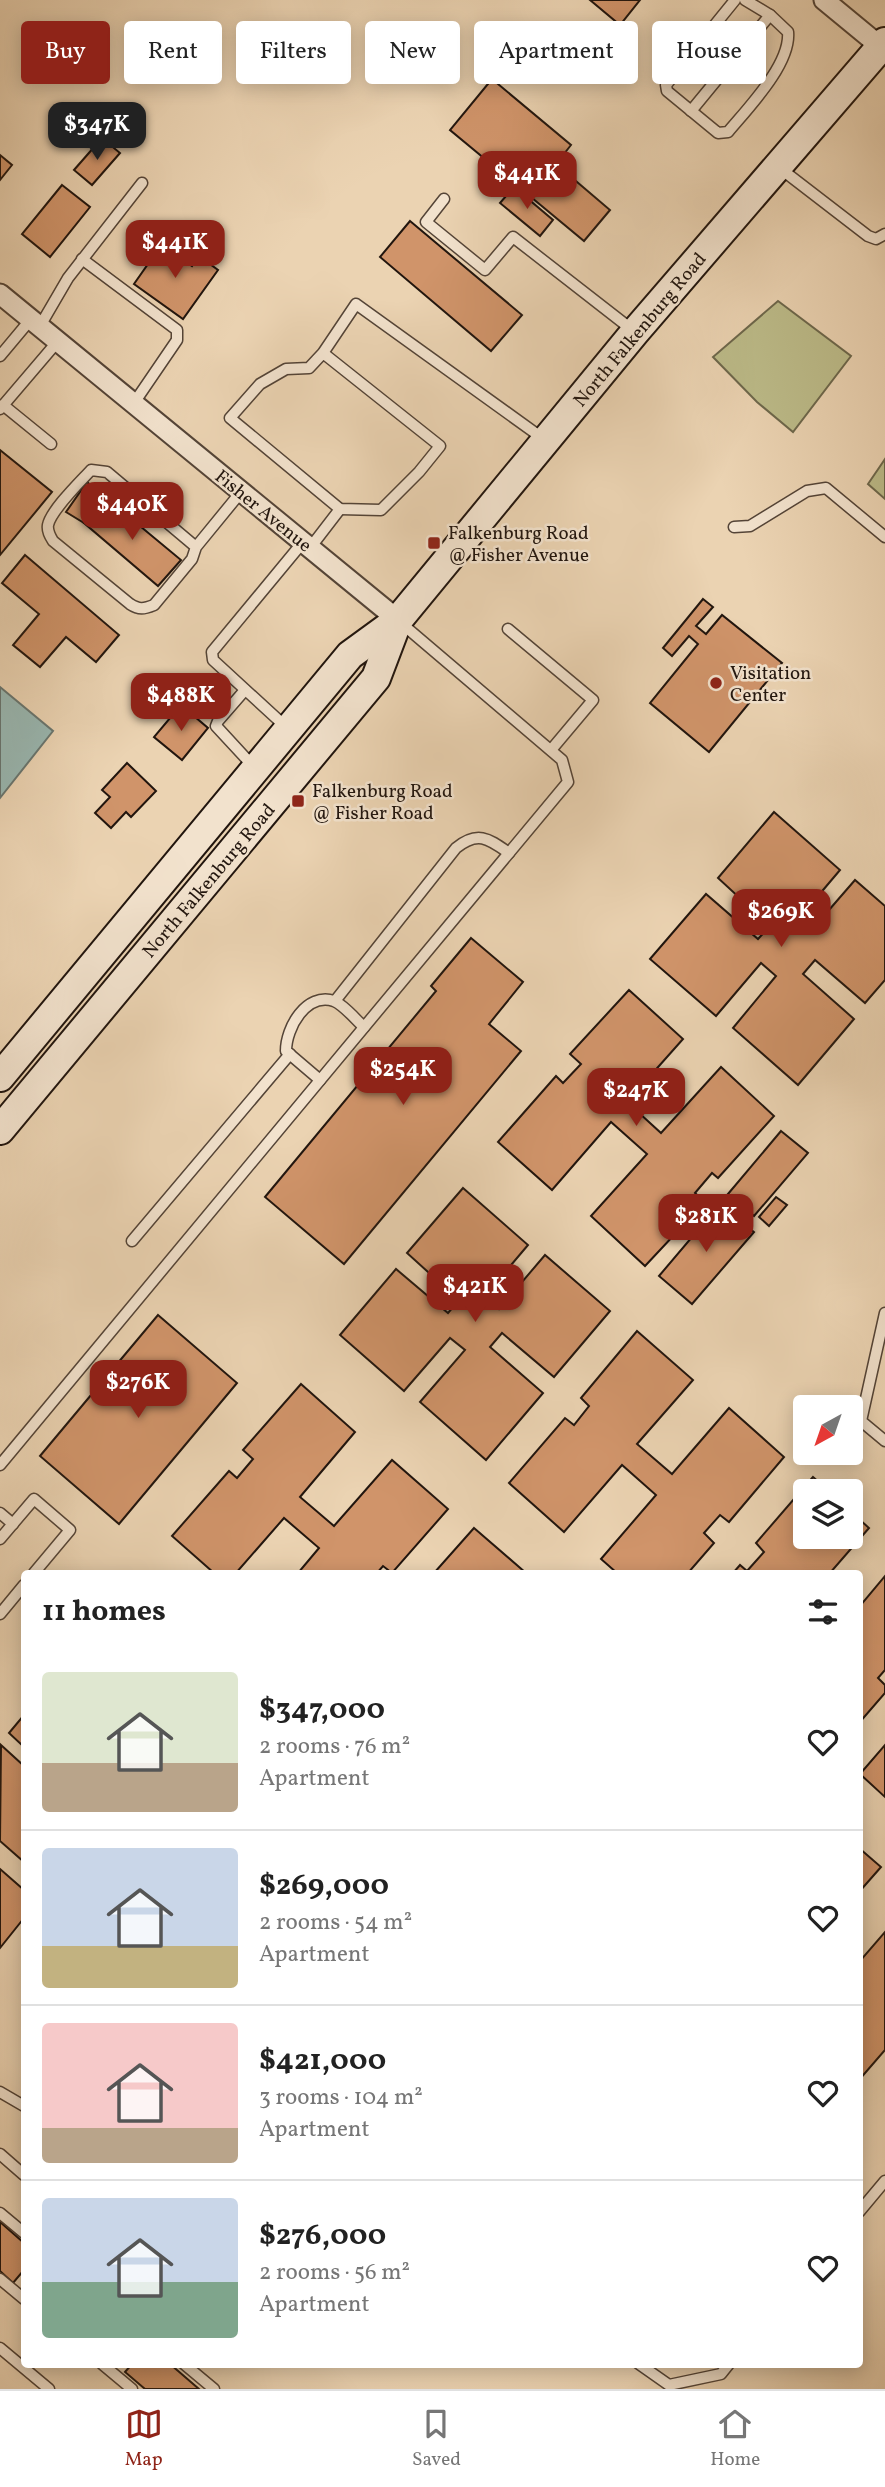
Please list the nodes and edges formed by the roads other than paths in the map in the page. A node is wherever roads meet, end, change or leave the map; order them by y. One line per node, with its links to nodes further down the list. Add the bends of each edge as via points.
1 (735, 0): 7 (lane, via 666,85)
2 (745, 0): 4 (lane)
3 (824, 0): 6 (street)
4 (761, 4): 5 (lane)
5 (770, 15): 7 (lane); 7 (lane, via 788,32 789,39 774,76 728,132 718,133)
6 (883, 45): 8 (street, North Falkenburg Road)
7 (691, 111)
8 (778, 166): 11 (lane, via 868,236 876,239); 15 (street, North Falkenburg Road)
9 (142, 183): 12 (lane)
10 (444, 200): 15 (lane, via 426,222 485,270 513,237)
11 (885, 234)
12 (82, 259): 14 (lane); 19 (lane, via 177,330 177,340)
13 (0, 294): 14 (street, Fisher Avenue)
14 (35, 323): 16 (street, Fisher Avenue); 18 (lane)
15 (635, 332): 21 (street, North Falkenburg Road)
16 (58, 341): 19 (street, Fisher Avenue); 20 (lane)
17 (323, 353): 21 (lane, via 356,304); 24 (lane, via 309,368 286,369 260,383 230,418); 24 (lane, via 440,446 381,510)
18 (0, 356)
19 (134, 403): 23 (street, Fisher Avenue)
20 (1, 407): 22 (lane)
21 (545, 441): 29 (street, North Falkenburg Road)
22 (51, 444)
23 (242, 492): 27 (street, Fisher Avenue); 28 (lane)
24 (340, 509): 27 (lane)
25 (734, 527): 26 (lane, via 750,526 807,491 826,488)
26 (885, 537)
27 (307, 545): 29 (street, Fisher Avenue); 31 (lane, via 212,652 214,660)
28 (196, 547): 28 (lane, via 192,559 154,605 138,609 54,541 48,525 91,470 107,471)
29 (398, 620): 32 (street, North Falkenburg Road, via 350,655); 33 (lane); 41 (street, North Falkenburg Road, via 376,678)
30 (508, 629): 33 (lane, via 593,700)
31 (245, 690): 32 (lane); 34 (lane, via 216,726)
32 (289, 729): 34 (street, North Falkenburg Road)
33 (551, 750): 35 (lane, via 562,760 568,782)
34 (256, 768): 39 (street, North Falkenburg Road)
35 (509, 853): 36 (lane, via 490,839 466,840); 37 (lane)
36 (335, 1002): 37 (lane); 38 (lane, via 310,1004 298,1016 286,1042)
37 (364, 1027): 40 (lane)
38 (290, 1054): 40 (lane); 43 (lane)
39 (0, 1077)
40 (320, 1080): 46 (lane)
41 (9, 1101): 42 (street, North Falkenburg Road)
42 (0, 1130)
43 (132, 1241)
44 (885, 1313): 45 (lane, via 861,1421)
45 (885, 1441)
46 (0, 1465)
47 (0, 1513): 48 (lane)
48 (13, 1524): 49 (lane); 50 (lane, via 34,1499 70,1530)
49 (0, 1539)
50 (37, 1570)
51 (21, 1588): 52 (lane)
52 (0, 1614)
53 (0, 2092): 54 (lane)
54 (21, 2104)
55 (0, 2154): 56 (lane)
56 (21, 2172)
57 (885, 2181): 58 (lane)
58 (863, 2207)
59 (0, 2213): 60 (lane)
60 (21, 2230)
61 (0, 2279): 62 (lane)
62 (21, 2296)
63 (0, 2348): 64 (lane)
64 (21, 2366)
65 (24, 2368): 70 (lane)
66 (107, 2368): 71 (lane)
67 (189, 2368): 72 (lane)
68 (645, 2368): 69 (lane, via 668,2385 721,2374)
69 (726, 2368)
70 (49, 2389)
71 (132, 2389)
72 (214, 2389)

